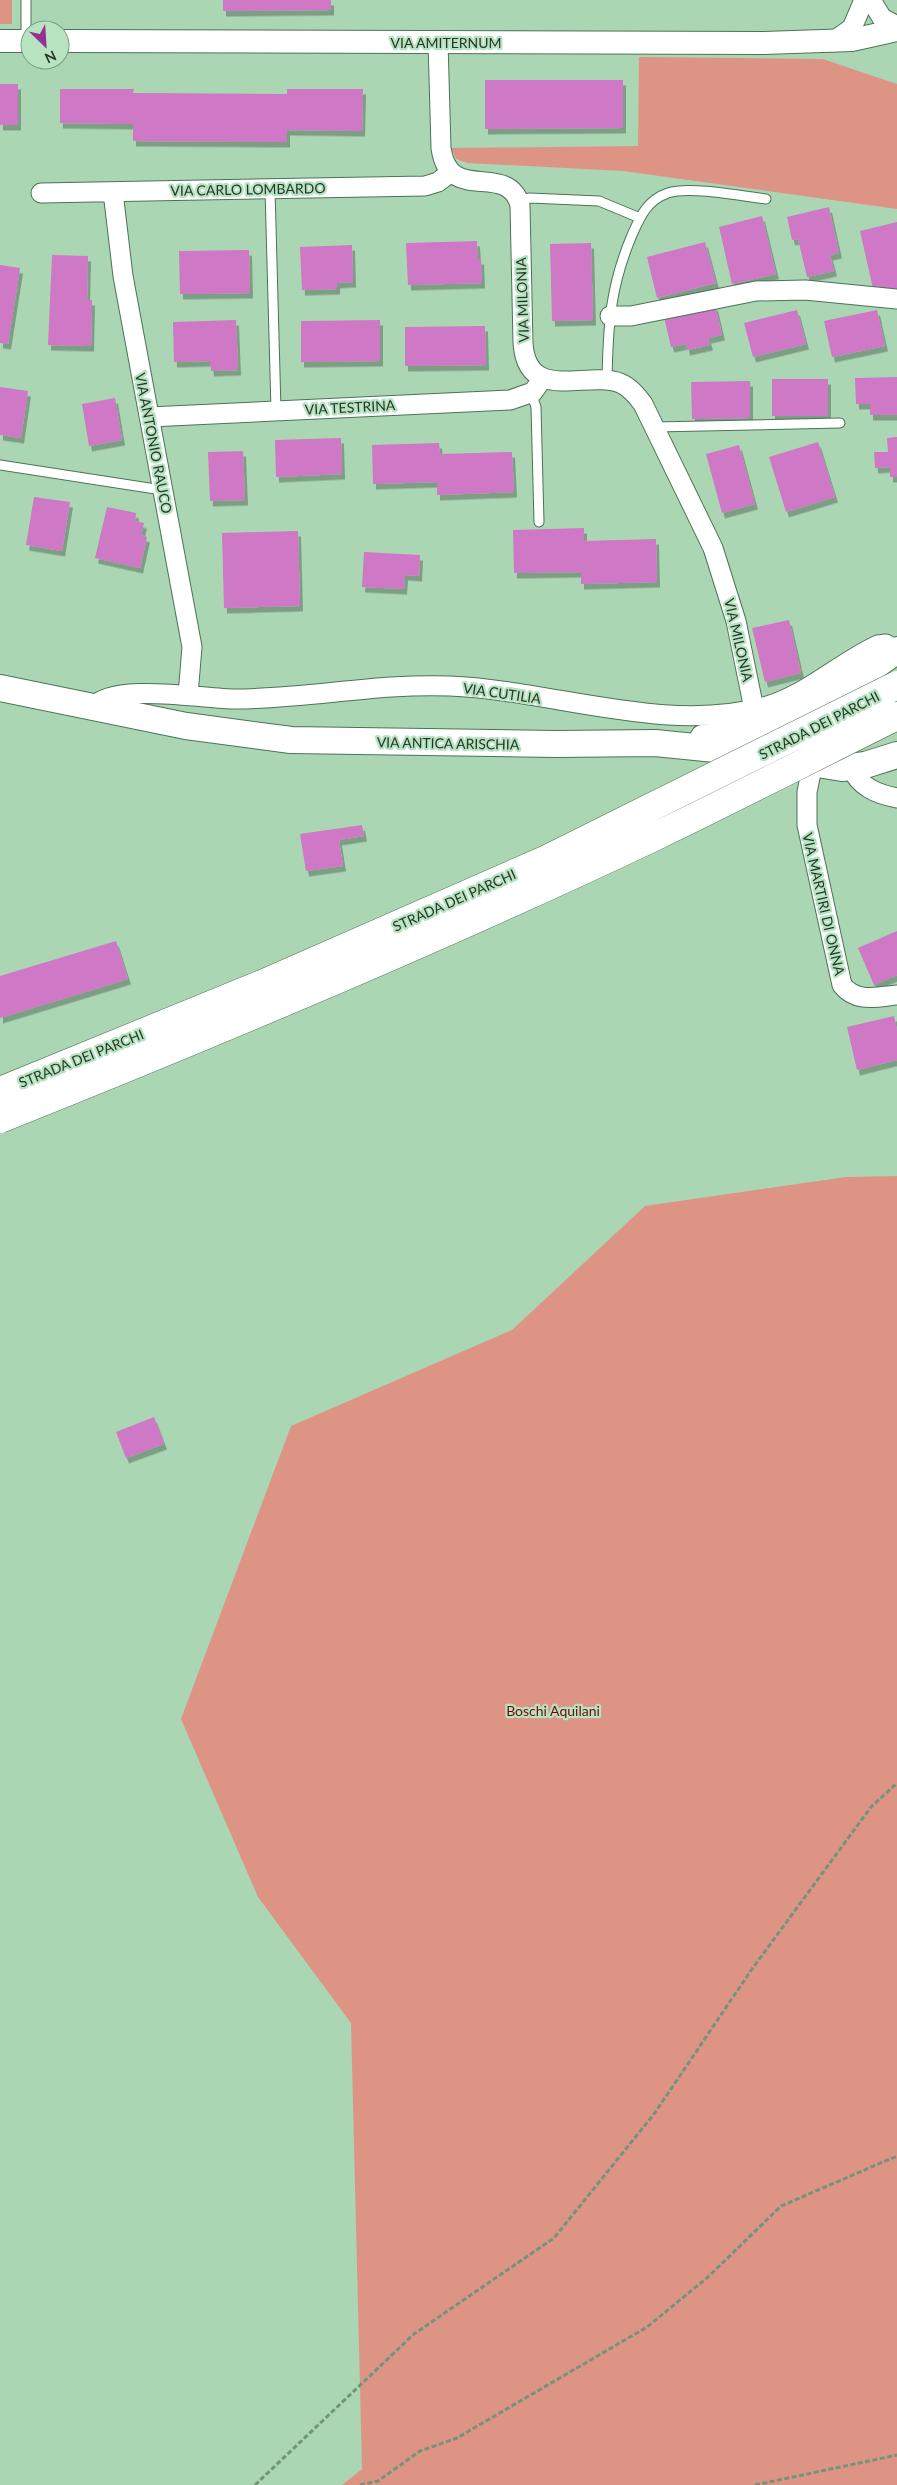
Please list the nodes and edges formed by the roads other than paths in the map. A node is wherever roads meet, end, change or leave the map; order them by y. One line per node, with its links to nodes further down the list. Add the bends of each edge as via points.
1 (26, 0): 4 (lane)
2 (864, 0): 10 (street, via 852,28)
3 (871, 0): 5 (street, via 882,18)
4 (27, 20)
5 (897, 28): 10 (street, VIA AMITERNUM, via 862,39)
6 (0, 41): 7 (street)
7 (20, 41)
8 (70, 41): 9 (street, VIA AMITERNUM)
9 (438, 42): 10 (street, VIA AMITERNUM); 11 (street, via 441,148)
10 (832, 42)
11 (451, 172): 12 (street, VIA CARLO LOMBARDO, via 438,182 425,186); 16 (street, via 468,182 502,184 511,189)
12 (270, 189): 13 (street, VIA CARLO LOMBARDO); 23 (lane)
13 (113, 192): 14 (street, VIA CARLO LOMBARDO); 24 (street, VIA ANTONIO RAUCO, via 123,276)
14 (41, 193)
15 (766, 199): 17 (lane, via 672,192 651,203)
16 (518, 200): 17 (lane, via 599,201); 20 (street, VIA MILONIA, via 523,348 531,367)
17 (640, 218): 19 (lane, via 619,267)
18 (897, 299): 19 (street, via 805,290 756,290 631,316)
19 (610, 316): 21 (lane)
20 (543, 378): 21 (street, VIA MILONIA, via 554,382); 22 (street)
21 (607, 381): 26 (street, VIA MILONIA, via 622,384 634,393)
22 (531, 393): 23 (street, VIA TESTRINA, via 510,400); 29 (lane, via 536,407)
23 (276, 410): 24 (street, VIA TESTRINA)
24 (149, 417): 28 (street, VIA ANTONIO RAUCO)
25 (840, 423): 26 (lane)
26 (655, 427): 37 (street, VIA MILONIA, via 713,548 727,588)
27 (0, 465): 28 (lane)
28 (162, 490): 34 (street, VIA ANTONIO RAUCO, via 192,646)
29 (538, 522)
30 (896, 651): 33 (main road); 37 (street, VIA CUTILIA, via 886,644 878,645 799,693)
31 (897, 685): 45 (highway, STRADA DEI PARCHI, bridge, via 538,862 262,984)
32 (0, 688): 36 (main road, VIA ANTICA ARISCHIA)
33 (841, 690): 35 (main road); 42 (main road, via 860,699 874,718 874,747)
34 (188, 695): 36 (street, VIA CUTILIA, via 116,696 100,700); 37 (street, VIA CUTILIA, via 264,698 449,686 659,713 713,714)
35 (816, 704): 39 (main road, via 740,732); 41 (main road, via 807,712 799,730 803,753)
36 (93, 707): 39 (main road, VIA ANTICA ARISCHIA, via 195,728 291,740)
37 (754, 709)
38 (897, 716): 46 (highway, STRADA DEI PARCHI, bridge, via 654,837 461,926)
39 (655, 743): 41 (main road, VIA ANTICA ARISCHIA, via 745,752)
40 (897, 755): 42 (main road, VIA ANTICA ARISCHIA)
41 (813, 764): 42 (main road, VIA ANTICA ARISCHIA); 44 (street, VIA MARTIRI DI ONNA, via 806,792 807,825 842,985 851,994 861,997)
42 (858, 766): 43 (street, via 857,780 868,788)
43 (897, 798)
44 (897, 996)
45 (0, 1090)
46 (0, 1119)

